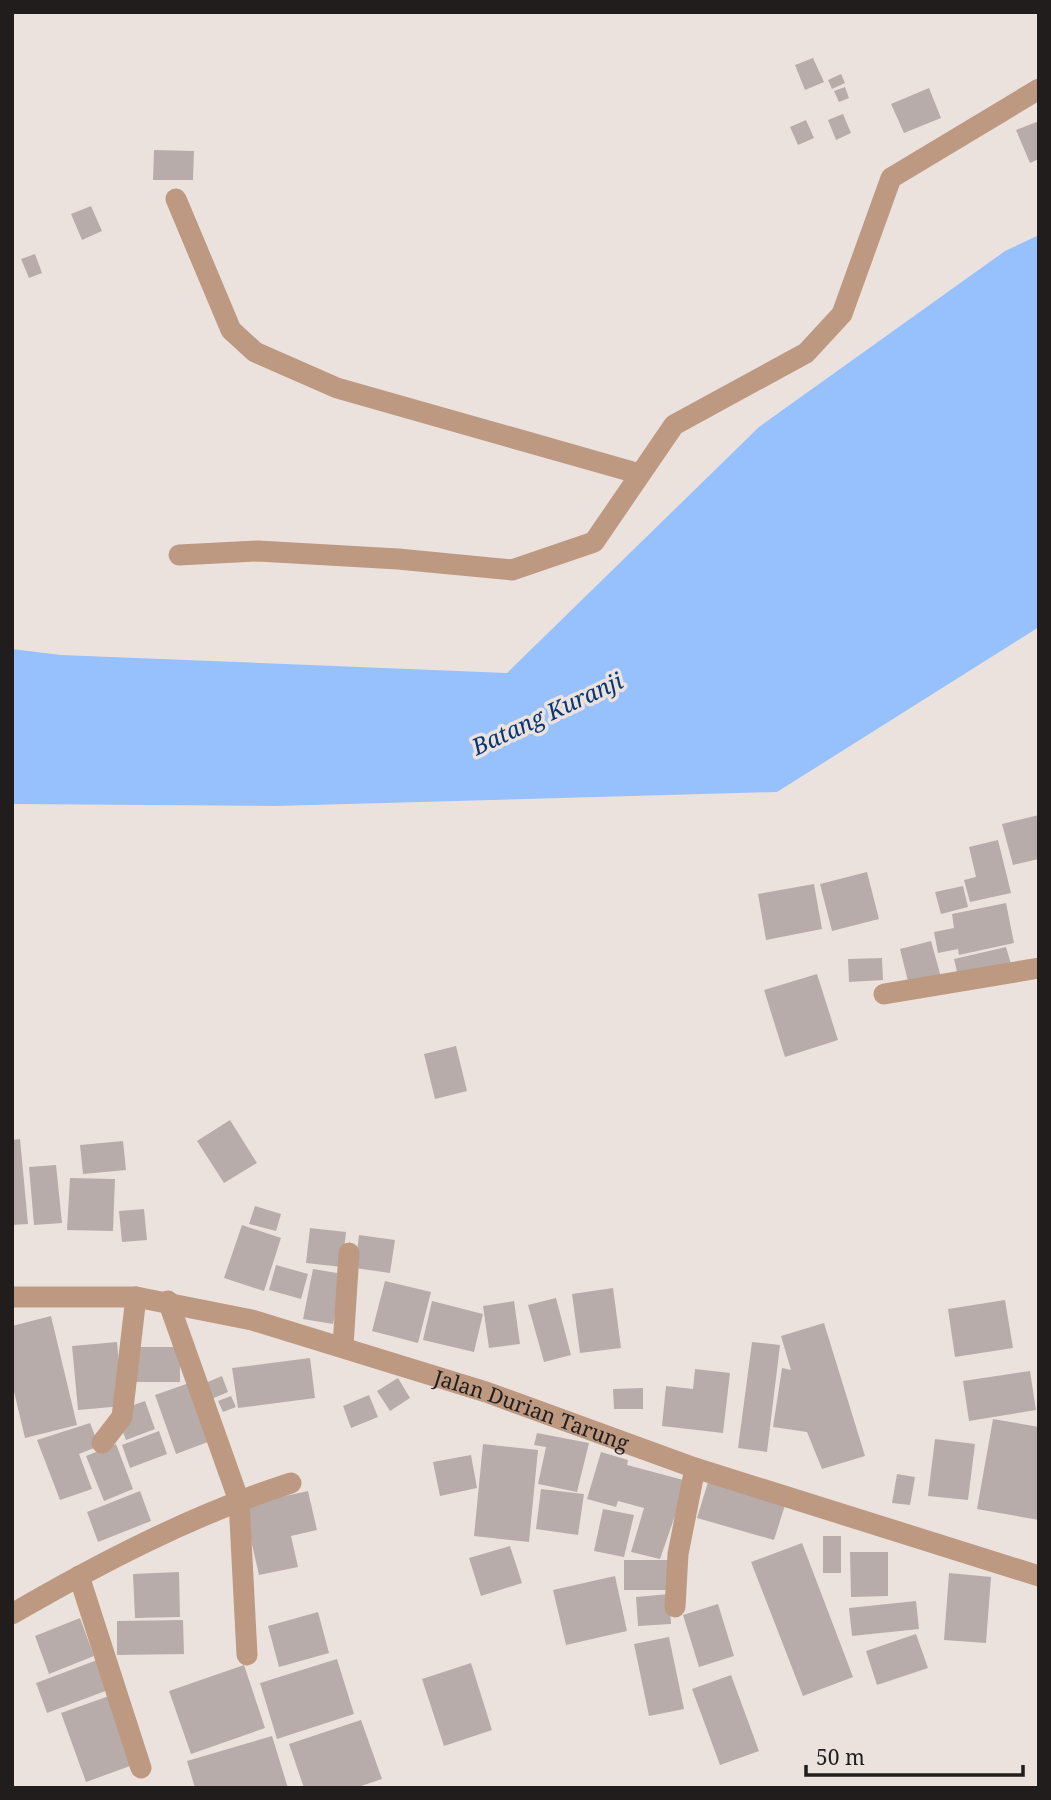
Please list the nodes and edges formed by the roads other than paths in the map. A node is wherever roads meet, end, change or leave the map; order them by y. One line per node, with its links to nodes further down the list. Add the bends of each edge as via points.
1 (1039, 89): 3 (street, via 891,178 842,314 806,353 674,425)
2 (176, 199): 3 (street, via 231,330 256,352 337,388)
3 (639, 474): 4 (street, via 594,542 512,570 258,551)
4 (178, 555)
5 (1039, 968): 6 (street)
6 (884, 994)
7 (349, 1252): 11 (street)
8 (12, 1297): 9 (street, Jalan Durian Tarung)
9 (136, 1297): 10 (street, Jalan Durian Tarung); 12 (street, via 122,1417)
10 (169, 1301): 11 (street, Jalan Durian Tarung); 15 (street)
11 (343, 1346): 13 (street, Jalan Durian Tarung)
12 (102, 1443)
13 (695, 1468): 17 (street, Jalan Durian Tarung); 18 (street, via 678,1554)
14 (291, 1483): 15 (street)
15 (239, 1501): 16 (street); 20 (street)
16 (79, 1576): 19 (street); 21 (street)
17 (1039, 1576)
18 (675, 1607)
19 (12, 1614)
20 (247, 1655)
21 (141, 1768)

